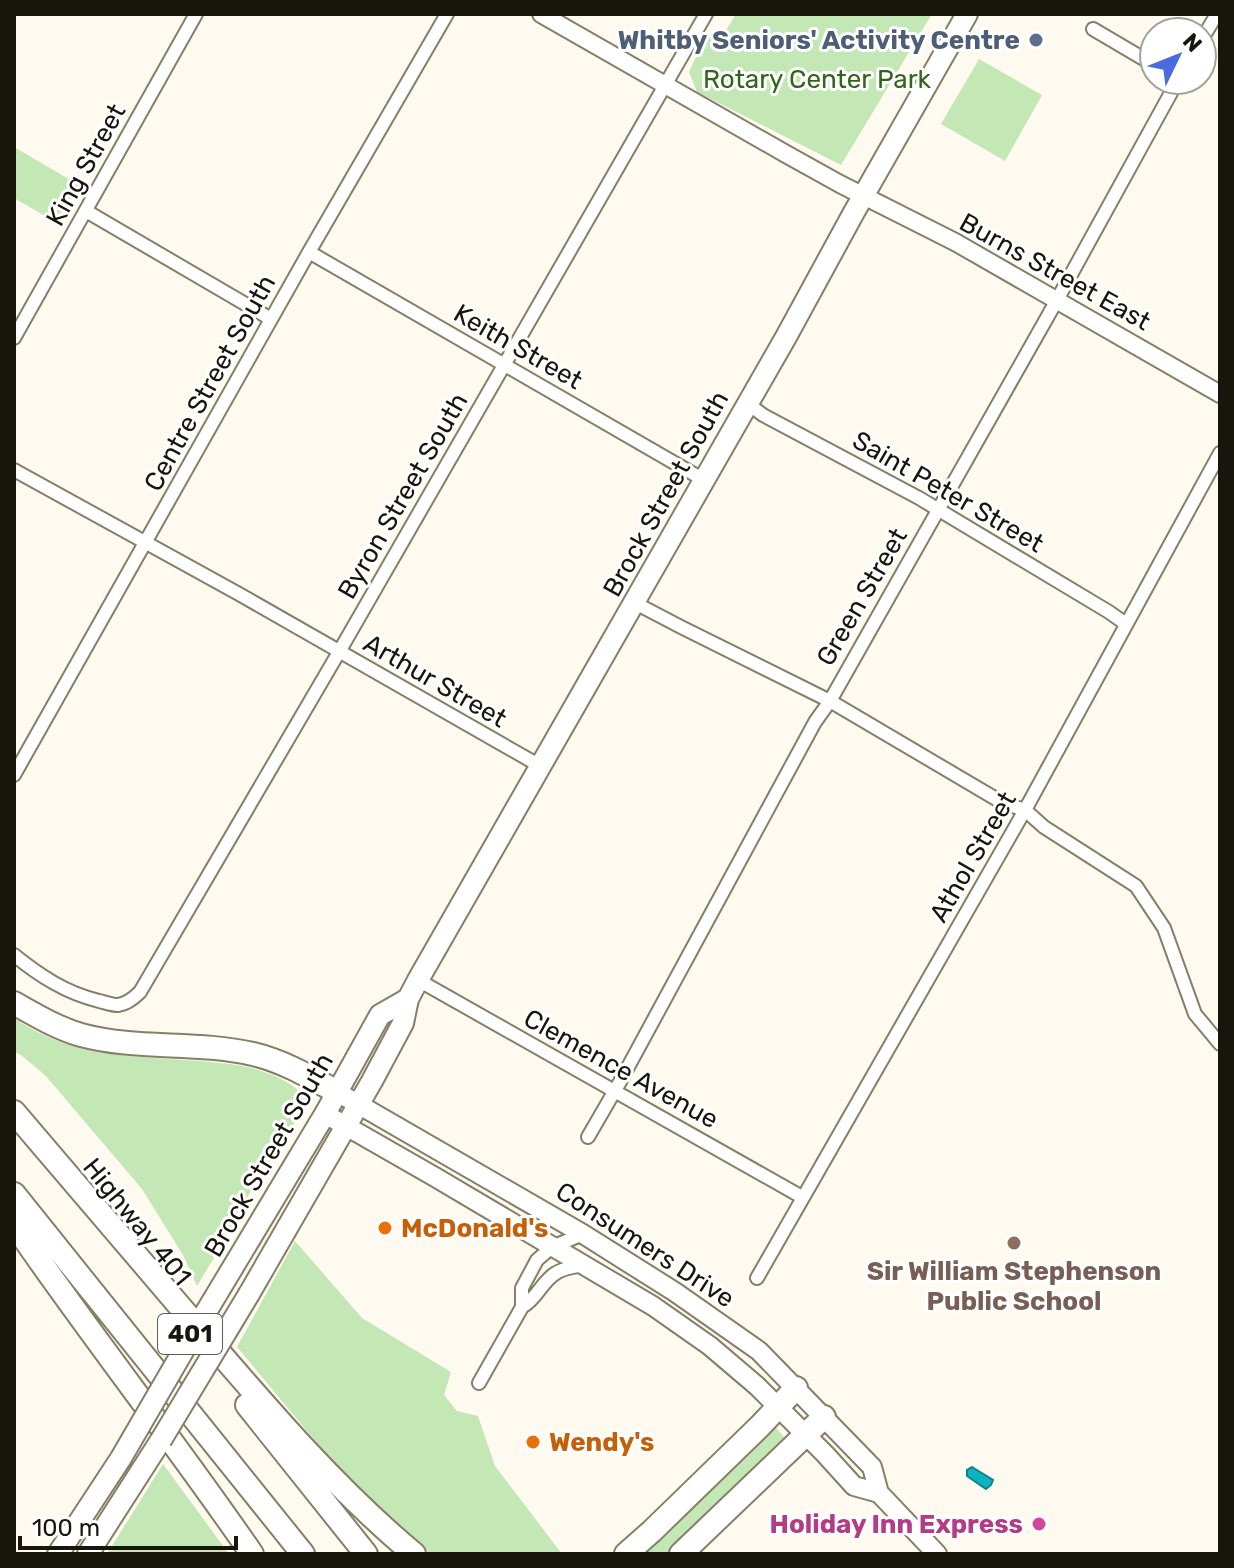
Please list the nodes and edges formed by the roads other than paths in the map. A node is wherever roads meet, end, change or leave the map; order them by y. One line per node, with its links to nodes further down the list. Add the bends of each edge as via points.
1 (196, 14): 11 (street, King Street)
2 (447, 14): 12 (street, Centre Street South)
3 (541, 14): 8 (street, Burns Street East)
4 (706, 14): 8 (street, Byron Street South)
5 (967, 14): 10 (main road, Brock Street South)
6 (1093, 29): 7 (street)
7 (1138, 56)
8 (665, 85): 10 (street, Burns Street East); 16 (street, Byron Street South)
9 (1169, 96): 13 (street, Green Street)
10 (863, 196): 13 (street, Burns Street East); 18 (main road, Brock Street South)
11 (86, 211): 14 (street); 15 (street, King Street)
12 (309, 252): 14 (street, Centre Street South); 16 (street, Keith Street)
13 (1057, 300): 17 (street, Burns Street East); 22 (street, Green Street)
14 (271, 319): 23 (street, Centre Street South)
15 (14, 338)
16 (504, 364): 21 (street, Keith Street); 26 (street, Byron Street South)
17 (1220, 394)
18 (747, 403): 21 (main road, Brock Street South); 22 (street, Saint Peter Street)
19 (1220, 453): 25 (street, Athol Street)
20 (14, 470): 23 (street, Arthur Street)
21 (704, 480): 24 (main road, Brock Street South)
22 (938, 509): 25 (street, Saint Peter Street); 27 (street, Green Street)
23 (146, 543): 26 (street, Arthur Street); 29 (street, Centre Street South)
24 (635, 603): 27 (street); 28 (main road, Brock Street South)
25 (1126, 624): 30 (street, Athol Street)
26 (339, 652): 28 (street, Arthur Street); 31 (street, Byron Street South, via 134,998 118,1005 69,993)
27 (830, 701): 30 (street, via 1003,803); 36 (street, Green Street)
28 (542, 767): 32 (main road, Brock Street South)
29 (14, 775)
30 (1025, 810): 35 (street, via 1136,886 1164,928 1195,1014); 44 (street, Athol Street)
31 (14, 955)
32 (418, 980): 33 (main road, Brock Street South); 36 (street, Clemence Avenue)
33 (408, 999): 37 (main road, Brock Street South, via 380,1015); 38 (main road, Brock Street South, via 403,1023)
34 (14, 1003): 37 (highway, via 81,1035 253,1054)
35 (1220, 1044)
36 (615, 1090): 42 (street, Green Street); 44 (street, Clemence Avenue)
37 (337, 1092): 38 (main road, Consumers Drive); 40 (main road, Brock Street South)
38 (359, 1105): 41 (main road, Brock Street South); 46 (main road, Consumers Drive)
39 (14, 1112): 61 (highway, Highway 401 / 401); 62 (highway, via 255,1394)
40 (325, 1114): 41 (main road, Consumers Drive); 57 (main road, Brock Street South, bridge, via 121,1458)
41 (346, 1127): 47 (main road, Consumers Drive); 58 (main road, Brock Street South, bridge)
42 (588, 1137)
43 (14, 1194): 60 (highway, 401)
44 (802, 1197): 49 (street, Athol Street)
45 (14, 1224): 59 (highway)
46 (583, 1234): 47 (street); 52 (main road, Consumers Drive, via 759,1351)
47 (552, 1247): 48 (main road, Consumers Drive); 50 (street, via 537,1260 522,1288)
48 (583, 1265): 50 (street, via 552,1275); 53 (main road, Consumers Drive, via 710,1346)
49 (757, 1278)
50 (522, 1307): 51 (street)
51 (479, 1383)
52 (796, 1388): 53 (highway); 54 (main road, Consumers Drive)
53 (778, 1407): 55 (main road, Consumers Drive); 63 (highway)
54 (824, 1417): 55 (highway); 56 (main road, Consumers Drive, via 872,1467)
55 (806, 1434): 56 (main road, Consumers Drive, via 854,1486); 64 (highway)
56 (879, 1493): 65 (main road, Consumers Drive)
57 (58, 1554)
58 (88, 1554)
59 (252, 1554)
60 (303, 1554)
61 (366, 1554)
62 (414, 1554)
63 (626, 1554)
64 (681, 1554)
65 (937, 1554)

